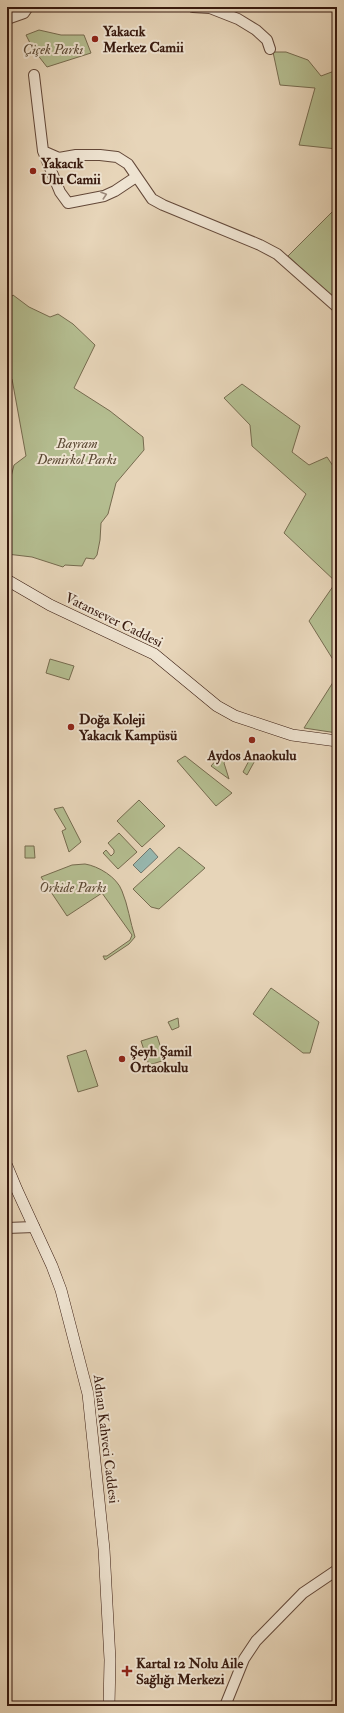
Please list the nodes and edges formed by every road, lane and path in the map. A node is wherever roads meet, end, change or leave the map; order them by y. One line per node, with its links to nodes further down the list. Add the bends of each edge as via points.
1 (28, 7): 3 (street, via 24,13)
2 (193, 7): 4 (street, via 210,8 238,19 267,40)
3 (7, 19)
4 (270, 49)
5 (34, 75): 6 (street)
6 (43, 151): 7 (street, via 59,158 100,155 117,158 128,164); 7 (street, one-way to 7, via 60,192 68,203 104,196)
7 (136, 177): 8 (street, via 152,199 277,254)
8 (337, 307)
9 (7, 580): 10 (main road, Vatansever Caddesi, via 50,605 154,654 212,702 235,716 292,735)
10 (337, 741)
11 (7, 1166): 12 (main road, Adnan Kahveci Caddesi)
12 (34, 1227): 13 (street); 15 (main road, Adnan Kahveci Caddesi, via 61,1290 88,1394 104,1549 110,1660)
13 (7, 1228)
14 (337, 1570): 16 (street, via 299,1597 256,1641 244,1659)
15 (109, 1706)
16 (225, 1706)

